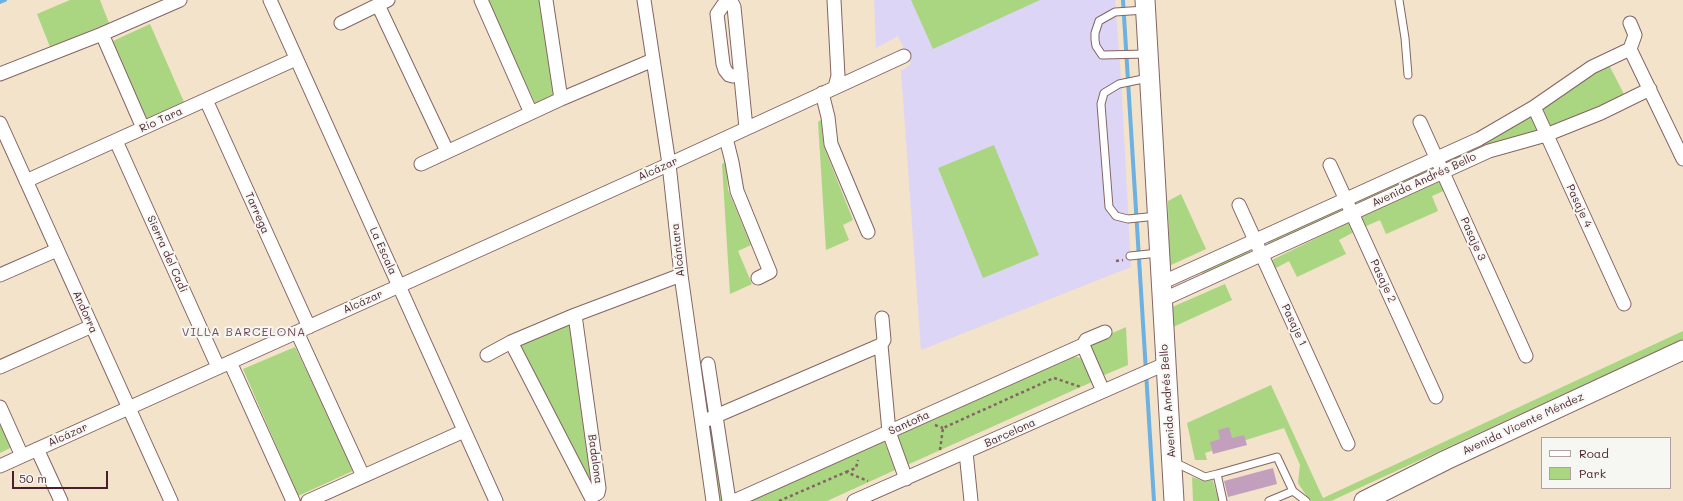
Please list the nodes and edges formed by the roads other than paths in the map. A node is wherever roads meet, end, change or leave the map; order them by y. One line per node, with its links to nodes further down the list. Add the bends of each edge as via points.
1 (180, 0): 12 (street)
2 (270, 0): 16 (street, La Escala)
3 (481, 0): 28 (street)
4 (546, 0): 26 (street)
5 (644, 0): 17 (street, Alcántara)
6 (834, 0): 22 (street, via 838,76)
7 (1399, 0): 20 (lane)
8 (383, 2): 10 (street); 36 (street)
9 (1141, 7): 14 (main road, Avenida Andrés Bello); 14 (lane, via 1115,12 1099,21 1095,33 1096,46 1102,55)
10 (341, 23)
11 (1630, 23): 13 (street, via 1635,35)
12 (102, 34): 18 (street); 31 (street)
13 (1630, 49): 23 (street); 27 (street, Avenida Andrés Bello, via 1592,67)
14 (1140, 54): 21 (main road, Avenida Andrés Bello)
15 (904, 56): 22 (street, Alcázar)
16 (296, 59): 25 (street, Río Tara); 57 (street, La Escala)
17 (653, 60): 26 (street); 40 (street, Alcántara)
18 (0, 74)
19 (740, 74): 19 (street, via 734,7 728,3 724,4 717,14 723,64 729,75); 32 (street)
20 (1408, 75)
21 (1142, 79): 47 (main road, Avenida Andrés Bello); 47 (lane, via 1119,84 1104,93 1101,100 1108,201 1116,216 1128,219)
22 (836, 87): 24 (street, Alcázar)
23 (1650, 89): 33 (street, Avenida Andrés Bello, via 1601,113); 38 (street)
24 (822, 93): 32 (street, Alcázar); 48 (street, via 831,144)
25 (206, 100): 31 (street, Río Tara); 63 (street, Tarrega)
26 (561, 100): 28 (street)
27 (1534, 107): 33 (street, Pasaje 4); 37 (street, Avenida Andrés Bello, via 1479,139)
28 (531, 113): 36 (street)
29 (1420, 122): 37 (street, Pasaje 3)
30 (0, 123): 43 (street, Andorra)
31 (143, 128): 35 (street, Río Tara)
32 (746, 128): 34 (street, Alcázar)
33 (1546, 135): 42 (street, Avenida Andrés Bello, via 1489,151); 59 (street, Pasaje 4)
34 (726, 138): 40 (street, Alcázar); 56 (street, via 737,190 770,272)
35 (116, 141): 43 (street, Río Tara); 73 (street, Sierra del Cadi)
36 (447, 151): 39 (street)
37 (1436, 158): 42 (street, Pasaje 3); 44 (street, Avenida Andrés Bello)
38 (1683, 159)
39 (421, 164)
40 (669, 164): 55 (street, Alcántara); 57 (street, Alcázar)
41 (1330, 165): 44 (street, Pasaje 2)
42 (1443, 172): 46 (street, Avenida Andrés Bello); 70 (street, Pasaje 3)
43 (26, 181): 50 (street, Andorra)
44 (1345, 200): 46 (street, Pasaje 2); 49 (street, Avenida Andrés Bello)
45 (1239, 206): 49 (street, Pasaje 1)
46 (1352, 214): 52 (street, Avenida Andrés Bello); 77 (street, Pasaje 2)
47 (1158, 216): 51 (main road, Avenida Andrés Bello)
48 (868, 232)
49 (1255, 240): 52 (street, Pasaje 1); 58 (street, Avenida Andrés Bello)
50 (57, 250): 54 (street); 62 (street, Andorra)
51 (1160, 253): 53 (lane); 58 (main road, Avenida Andrés Bello)
52 (1262, 255): 58 (street, Avenida Andrés Bello); 84 (street, Pasaje 1)
53 (1130, 256)
54 (0, 275)
55 (681, 275): 60 (street); 81 (street, Alcántara)
56 (758, 278)
57 (399, 286): 63 (street, Alcázar); 82 (street, La Escala)
58 (1162, 292): 74 (main road, Avenida Andrés Bello)
59 (1624, 304)
60 (575, 316): 65 (street); 65 (street, Badalona, via 599,488 598,493 591,497)
61 (882, 318): 66 (street, via 884,340)
62 (92, 326): 75 (street); 79 (street, Andorra)
63 (303, 329): 73 (street, Alcázar); 91 (street, Tarrega)
64 (1105, 332): 67 (street, Santoña, via 1086,340)
65 (511, 342): 69 (street)
66 (881, 345): 80 (street); 83 (street)
67 (1083, 345): 76 (street); 83 (street, Santoña)
68 (1683, 350): 108 (main road, Avenida Vicente Méndez)
69 (487, 354)
70 (1526, 356)
71 (708, 364): 80 (street)
72 (1683, 364): 109 (main road, Avenida Vicente Méndez)
73 (224, 365): 79 (street, Alcázar); 96 (street, Sierra del Cadi)
74 (1159, 367): 76 (street, Barcelona); 88 (main road, Avenida Andrés Bello)
75 (0, 368)
76 (1104, 391): 86 (street, Barcelona)
77 (1436, 397)
78 (0, 407): 87 (street)
79 (129, 408): 85 (street, Alcázar); 95 (street, Andorra)
80 (717, 417): 81 (street); 100 (street)
81 (702, 422): 99 (street, Alcántara)
82 (464, 431): 91 (street); 98 (street, La Escala)
83 (889, 432): 92 (street); 101 (street, Santoña)
84 (1348, 444)
85 (37, 449): 87 (street, Alcázar); 94 (street)
86 (966, 452): 92 (street, Barcelona); 103 (street)
87 (22, 456): 89 (street, Alcázar)
88 (1172, 460): 90 (lane, via 1205,476); 104 (main road, Avenida Andrés Bello)
89 (0, 466)
90 (1217, 474): 93 (lane, via 1277,457); 105 (lane)
91 (363, 476): 97 (street)
92 (906, 479): 102 (street, Barcelona)
93 (1293, 491): 106 (lane); 107 (lane)
94 (60, 501)
95 (171, 501)
96 (293, 501)
97 (308, 501)
98 (496, 501)
99 (713, 501)
100 (729, 501)
101 (734, 501)
102 (854, 501)
103 (971, 501)
104 (1174, 501)
105 (1223, 501)
106 (1269, 501)
107 (1306, 501)
108 (1364, 501)
109 (1391, 501)

